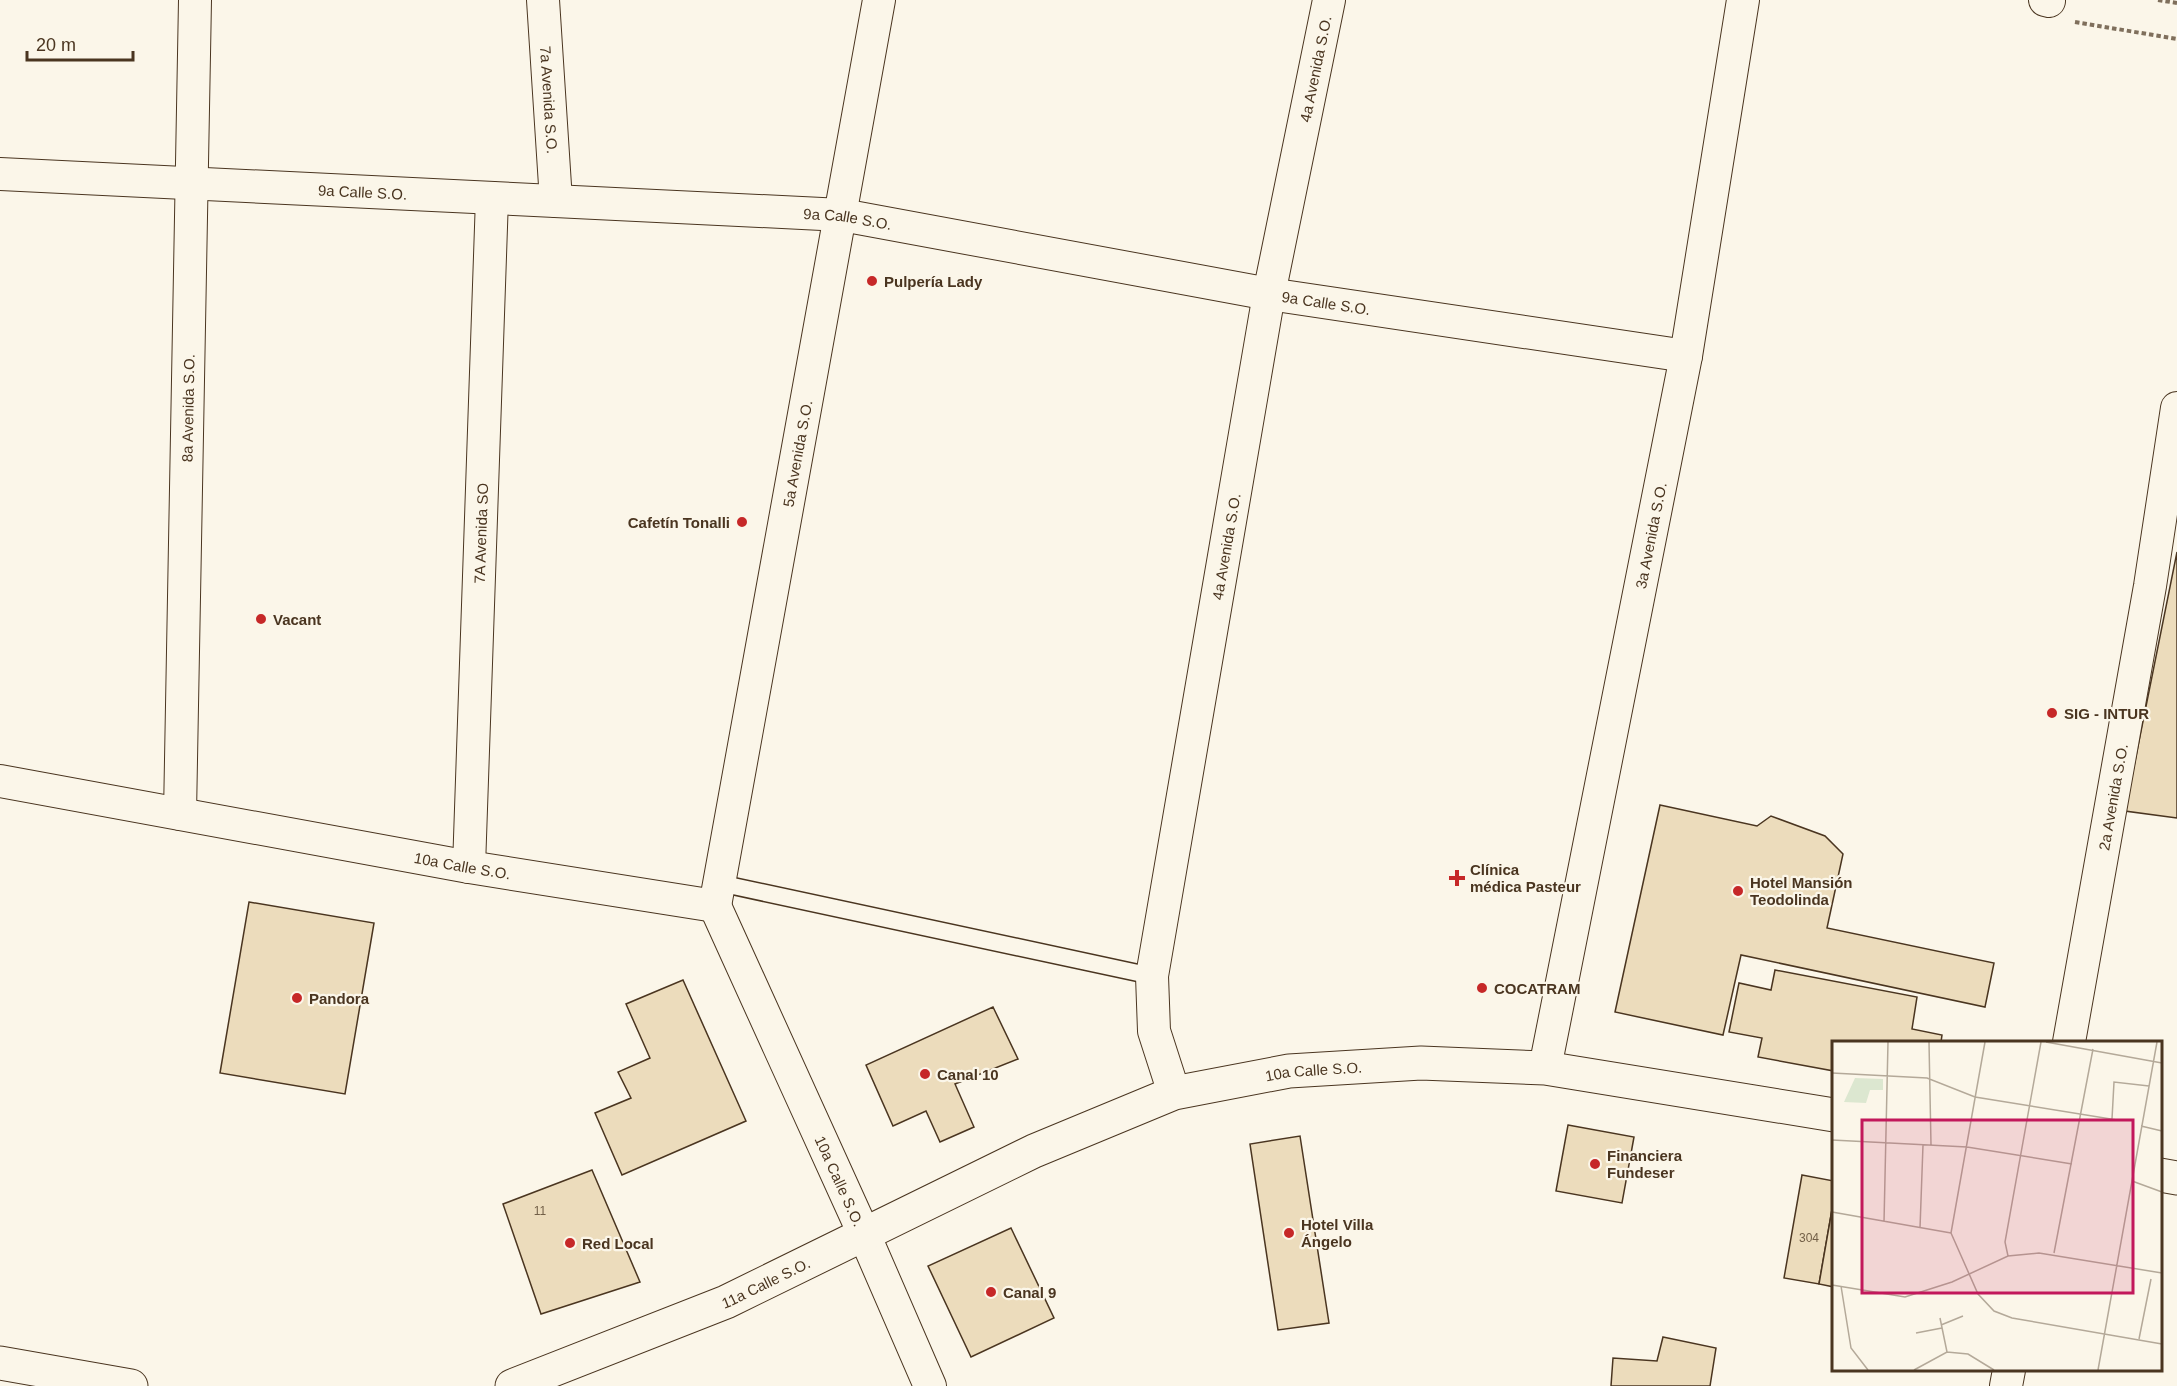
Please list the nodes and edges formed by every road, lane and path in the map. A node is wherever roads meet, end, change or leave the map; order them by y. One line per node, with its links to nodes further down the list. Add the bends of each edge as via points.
1 (195, 0): 11 (street, 8a Avenida S.O.)
2 (543, 0): 13 (street, 7a Avenida S.O.)
3 (879, 0): 14 (street, 5a Avenida S.O.)
4 (1329, 0): 15 (street, 4a Avenida S.O.)
5 (1743, 0): 16 (street, 3a Avenida S.O.)
6 (2047, 0): 9 (path, via 2072,21)
7 (2158, 0): 8 (path)
8 (2177, 3)
9 (2177, 39)
10 (0, 174): 11 (street, 9a Calle S.O.)
11 (192, 183): 12 (street, 9a Calle S.O.); 20 (street, 8a Avenida S.O.)
12 (492, 198): 13 (street, 9a Calle S.O.); 21 (street, 7A Avenida SO)
13 (556, 201): 14 (street, 9a Calle S.O.)
14 (842, 215): 15 (street, 9a Calle S.O.); 22 (street, 5a Avenida S.O.)
15 (1269, 294): 16 (street, 9a Calle S.O.); 23 (street, 4a Avenida S.O.)
16 (1686, 356): 25 (street, 3a Avenida S.O.)
17 (2177, 408): 18 (street, 2a Avenida S.O.)
18 (2170, 494): 24 (street, 2a Avenida S.O.)
19 (0, 781): 20 (street, 10a Calle S.O.)
20 (180, 814): 21 (street, 10a Calle S.O.)
21 (469, 867): 22 (street, 10a Calle S.O.)
22 (717, 894): 23 (lane); 30 (street, 10a Calle S.O.)
23 (1152, 976): 26 (street, 4a Avenida S.O., via 1154,1030)
24 (2069, 1041)
25 (1545, 1068): 26 (street, 10a Calle S.O., via 1420,1063 1300,1070); 27 (street, 10a Calle S.O.)
26 (1173, 1093): 30 (street, 10a Calle S.O., via 1034,1150)
27 (1832, 1115)
28 (2162, 1175): 29 (street)
29 (2177, 1178)
30 (864, 1234): 34 (street, 11a Calle S.O., via 726,1302); 35 (street)
31 (0, 1363): 33 (street)
32 (2009, 1371): 36 (street)
33 (131, 1386)
34 (512, 1386)
35 (930, 1386)
36 (2006, 1386)

